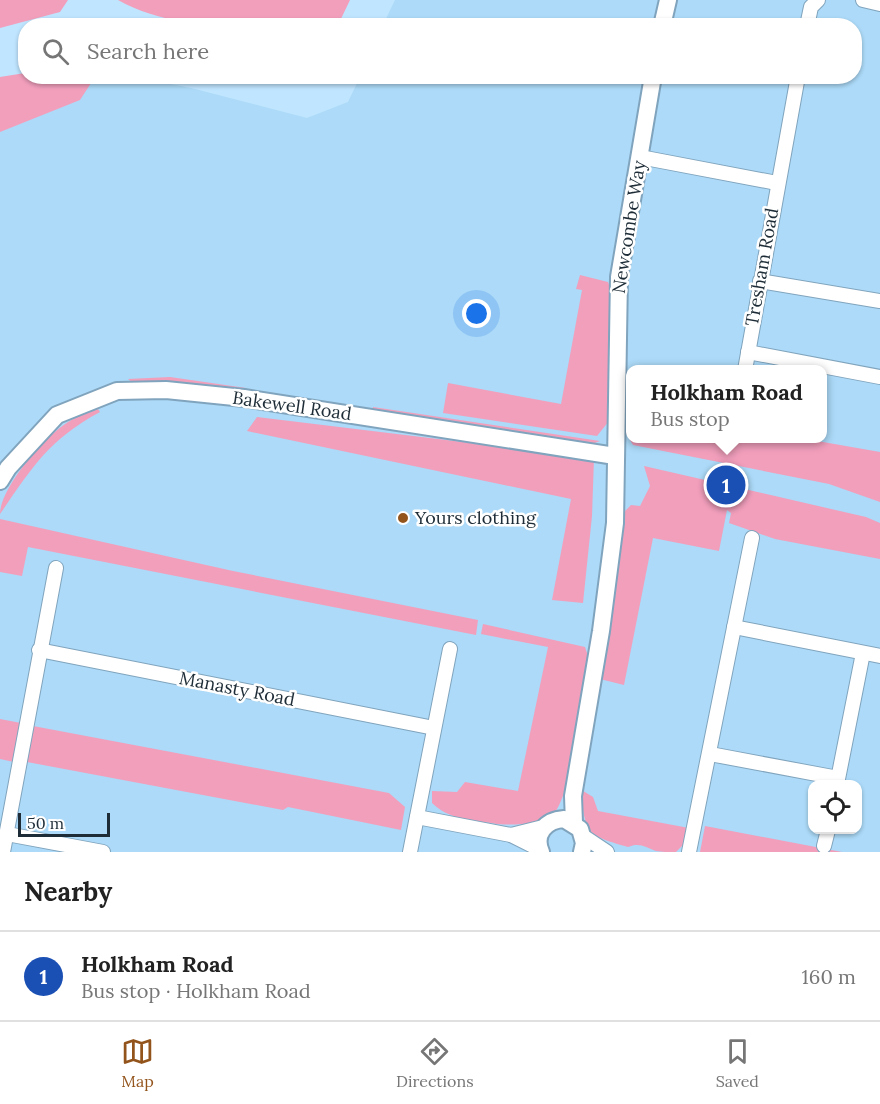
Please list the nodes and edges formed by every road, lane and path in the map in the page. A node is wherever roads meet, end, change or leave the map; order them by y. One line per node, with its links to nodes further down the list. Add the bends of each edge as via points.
1 (668, 0): 5 (street)
2 (818, 0): 6 (street)
3 (863, 0): 4 (street)
4 (880, 4)
5 (664, 18)
6 (809, 18)
7 (652, 84): 9 (street, Newcombe Way)
8 (796, 84): 10 (street, Tresham Road)
9 (640, 157): 10 (street, Tresham Road); 18 (street, Newcombe Way, via 619,277)
10 (777, 183): 11 (street, Tresham Road)
11 (760, 280): 12 (street); 13 (street, Tresham Road)
12 (880, 301)
13 (748, 352): 14 (street, Tresham Road); 15 (street, Tresham Road)
14 (746, 365)
15 (817, 365)
16 (827, 367): 17 (street, Tresham Road)
17 (880, 377)
18 (615, 456): 19 (street, Bakewell Road, via 244,398 166,390 117,391 57,414); 31 (street, Newcombe Way, via 615,523)
19 (0, 481)
20 (752, 538): 22 (street)
21 (56, 568): 24 (street)
22 (734, 627): 25 (street); 28 (street)
23 (450, 649): 27 (street)
24 (39, 650): 27 (street, Manasty Road); 34 (street)
25 (863, 653): 26 (street); 30 (street)
26 (880, 656)
27 (434, 728): 32 (street)
28 (710, 754): 29 (street); 44 (street)
29 (832, 780)
30 (837, 780)
31 (573, 796): 33 (street); 37 (street)
32 (417, 817): 36 (street); 42 (street)
33 (550, 824): 36 (street); 37 (street); 39 (street, via 538,841)
34 (7, 834): 40 (street); 41 (street)
35 (827, 834): 38 (street)
36 (511, 836): 39 (street)
37 (580, 837): 43 (street)
38 (825, 846)
39 (540, 851)
40 (3, 852)
41 (103, 852)
42 (410, 852)
43 (607, 852)
44 (689, 852)

